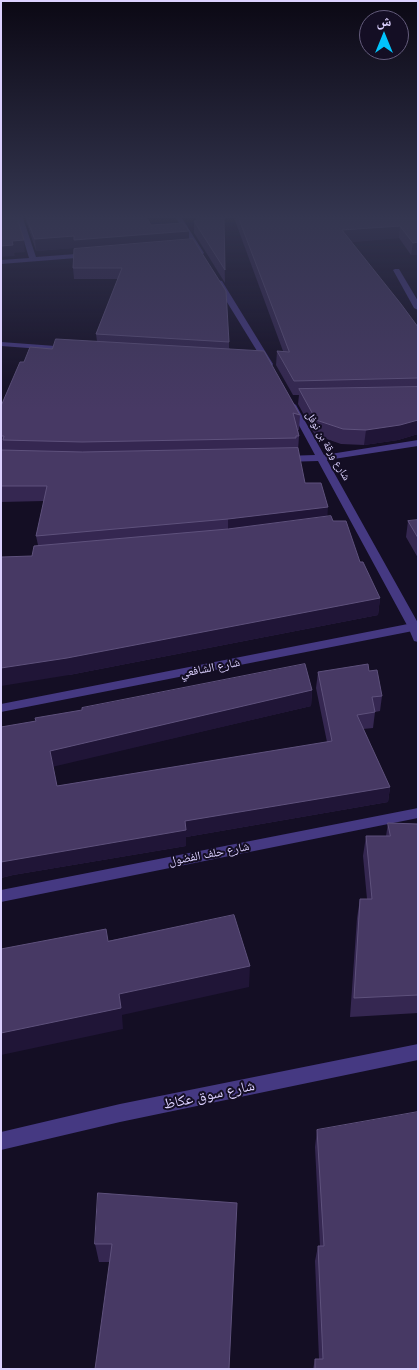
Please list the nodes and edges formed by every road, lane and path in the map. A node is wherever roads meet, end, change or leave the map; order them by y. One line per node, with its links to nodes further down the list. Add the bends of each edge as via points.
1 (218, 282): 6 (street)
2 (403, 282): 3 (street)
3 (418, 308)
4 (1, 344): 5 (street)
5 (76, 350)
6 (266, 364)
7 (291, 398): 9 (street, شارع ورقة بن نوفل)
8 (418, 444): 9 (street)
9 (323, 458): 10 (street); 11 (street, شارع ورقة بن نوفل, via 353,524)
10 (277, 459)
11 (416, 630): 12 (street, شارع الشافعي)
12 (1, 708)
13 (418, 813): 14 (street, شارع حلف الفضول)
14 (1, 896)
15 (418, 1052): 16 (street, شارع سوق عكاظ, via 120,1113)
16 (1, 1141)

